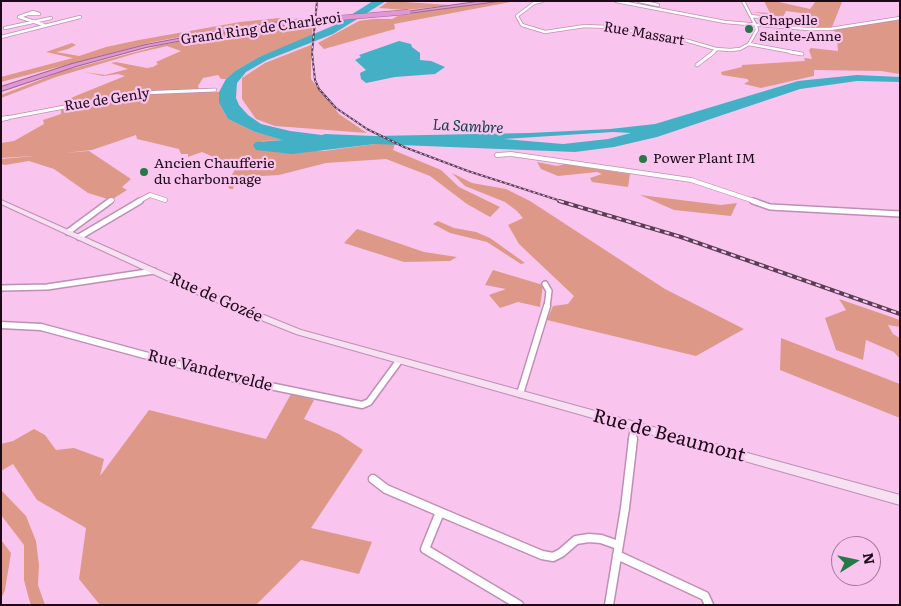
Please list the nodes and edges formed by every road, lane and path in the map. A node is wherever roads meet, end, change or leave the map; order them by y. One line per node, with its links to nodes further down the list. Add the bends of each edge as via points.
1 (487, 1): 10 (highway, Grand Ring de Charleroi)
2 (496, 1): 10 (highway, Grand Ring de Charleroi)
3 (616, 1): 9 (street)
4 (639, 1): 8 (street)
5 (743, 1): 13 (street)
6 (540, 2): 23 (street, Rue Massart, via 517,16 524,26 545,32)
7 (662, 3): 8 (street)
8 (658, 5): 9 (street)
9 (650, 8): 21 (street)
10 (407, 11): 18 (highway, Grand Ring de Charleroi, bridge)
11 (34, 12): 17 (street, via 19,17)
12 (80, 17): 20 (street)
13 (752, 17): 16 (street); 21 (street)
14 (51, 18): 17 (street)
15 (900, 18): 21 (street, via 825,29)
16 (781, 20)
17 (34, 22): 20 (street); 22 (street)
18 (280, 23): 28 (highway, Grand Ring de Charleroi, via 188,36); 31 (highway, Grand Ring de Charleroi, via 182,38 74,66)
19 (569, 24): 23 (street)
20 (46, 26): 24 (street)
21 (756, 26): 25 (street)
22 (5, 28)
23 (576, 28): 26 (street, Rue Massart, via 612,27)
24 (1, 36)
25 (749, 44): 26 (street, Rue Massart, via 737,50); 27 (street)
26 (717, 49): 29 (street)
27 (802, 54)
28 (95, 57): 30 (highway); 31 (highway, Grand Ring de Charleroi)
29 (697, 65)
30 (1, 83)
31 (1, 90)
32 (215, 90): 33 (street, Rue de Genly, via 139,93)
33 (1, 119)
34 (498, 154): 38 (street, via 691,180 770,207)
35 (112, 200): 39 (street)
36 (165, 200): 40 (street, via 150,195)
37 (1, 202): 39 (main road, Rue de Gozée)
38 (900, 214)
39 (68, 232): 40 (main road, Rue de Gozée)
40 (79, 237): 41 (main road, Rue de Gozée)
41 (154, 271): 43 (street, via 47,287); 45 (main road, Rue de Gozée, via 276,324)
42 (545, 284): 47 (street, via 549,292 548,304)
43 (1, 288)
44 (1, 325): 45 (street, Rue Vandervelde, via 41,327 222,376 362,405 369,402)
45 (399, 361): 46 (main road, Rue de Gozée)
46 (439, 372): 47 (main road, Rue de Beaumont)
47 (520, 394): 48 (main road, Rue de Beaumont)
48 (634, 426): 50 (main road, Rue de Beaumont); 52 (street)
49 (373, 479): 51 (street, via 386,489)
50 (900, 500)
51 (440, 512): 52 (street, via 542,555 553,557 576,540 589,538); 54 (street, via 425,549)
52 (618, 545): 53 (street)
53 (617, 555): 55 (street); 56 (street, via 705,596)
54 (519, 605)
55 (609, 605)
56 (709, 605)

